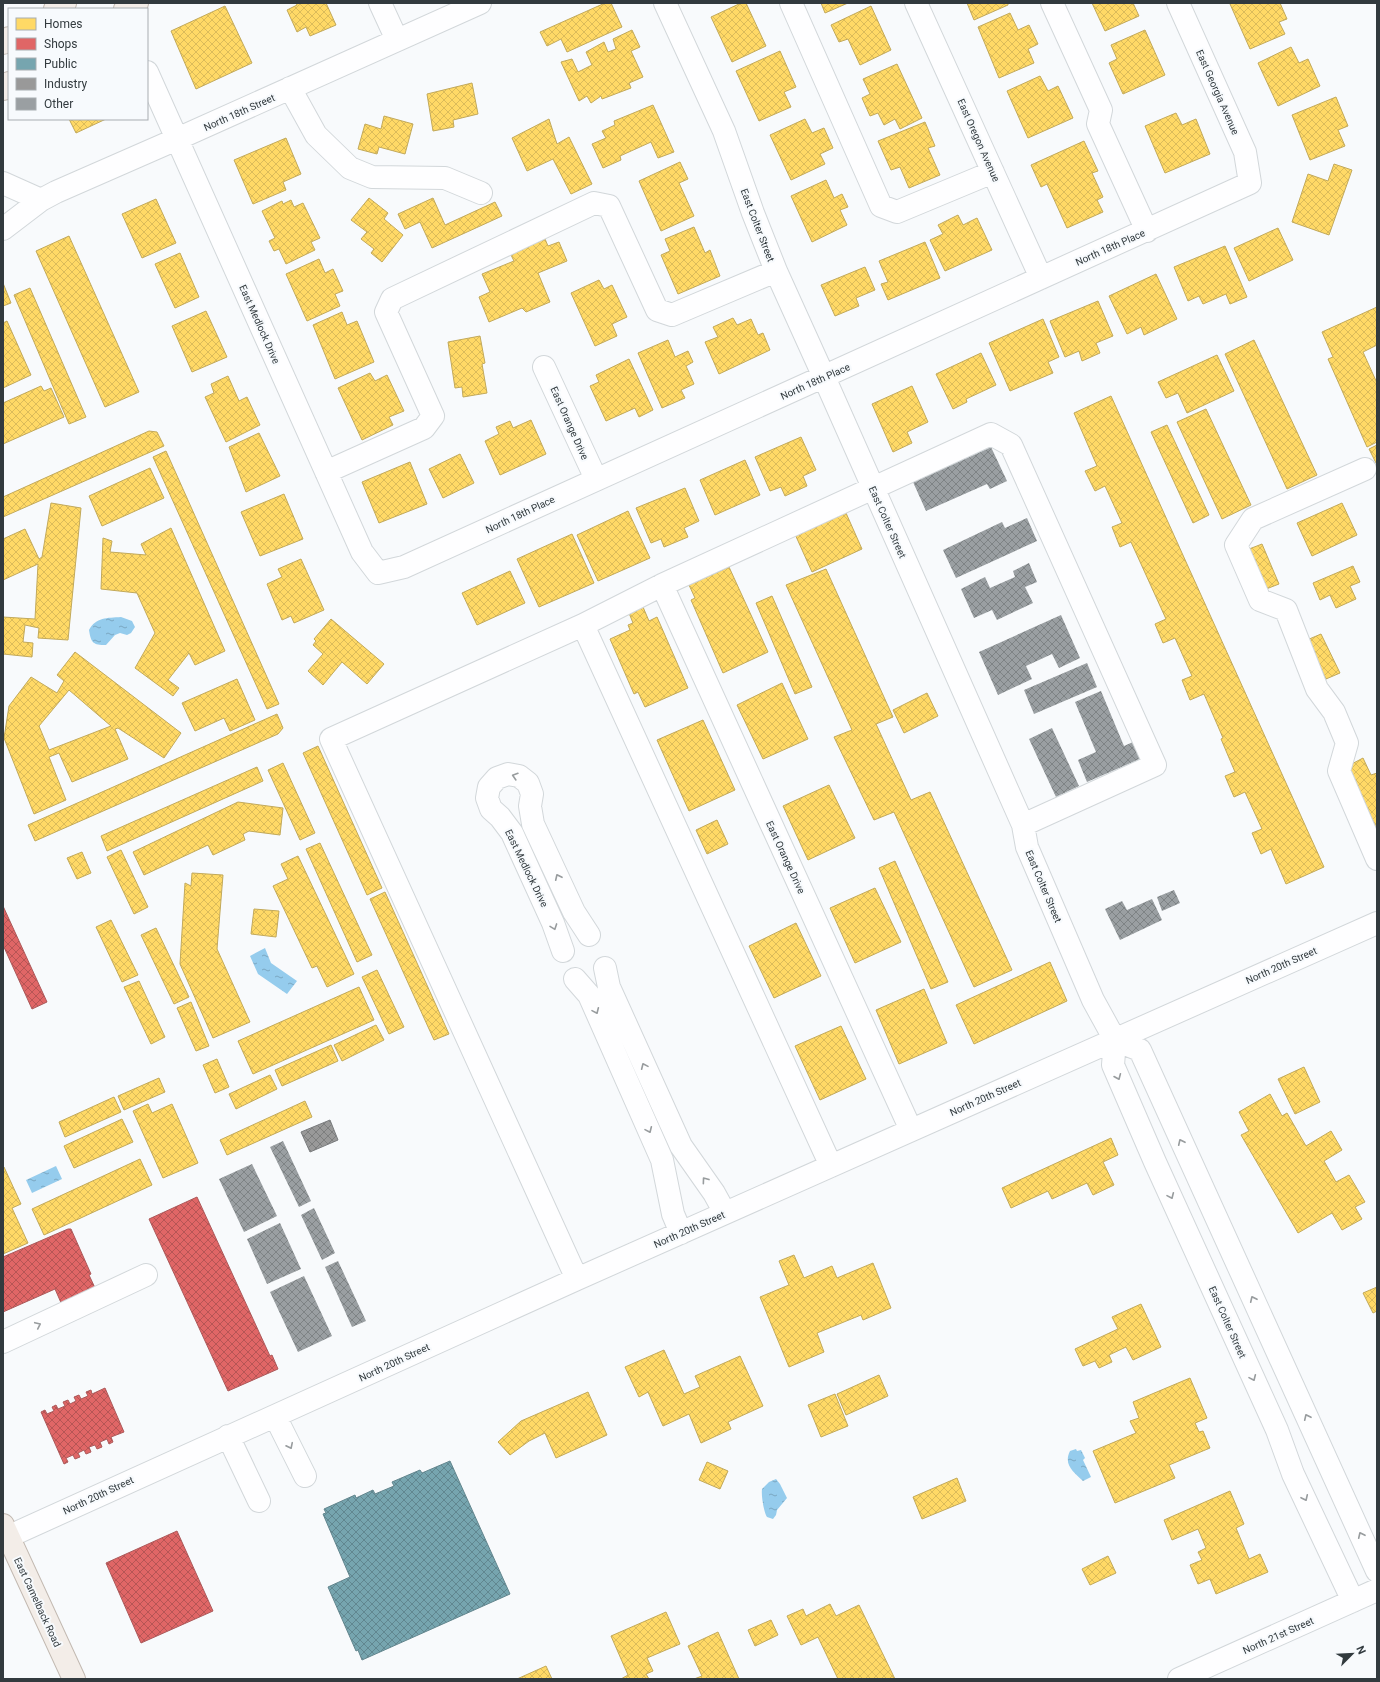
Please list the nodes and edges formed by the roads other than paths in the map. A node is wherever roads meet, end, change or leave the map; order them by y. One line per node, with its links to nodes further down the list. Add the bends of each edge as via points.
1 (137, 3): 9 (main road)
2 (380, 3): 10 (street)
3 (480, 3): 10 (street, North 18th Street)
4 (665, 3): 21 (street, East Colter Street, via 724,131)
5 (791, 3): 14 (street, via 881,206 897,212)
6 (916, 3): 14 (street, East Oregon Avenue)
7 (1052, 3): 20 (street, via 1101,110 1098,124)
8 (1178, 3): 16 (street, East Georgia Avenue, via 1245,152)
9 (127, 8)
10 (397, 40): 12 (street, North 18th Street)
11 (148, 74): 13 (street, East Medlock Drive)
12 (290, 88): 13 (street, North 18th Street); 17 (street, via 316,135 350,168 372,177 445,178)
13 (177, 139): 18 (street, North 18th Street); 26 (street, East Medlock Drive)
14 (993, 172): 22 (street, East Oregon Avenue)
15 (3, 183): 18 (street)
16 (1250, 183): 20 (street, North 18th Place)
17 (481, 193)
18 (41, 200): 19 (street, North 18th Street)
19 (3, 228)
20 (1147, 231): 22 (street, North 18th Place)
21 (776, 271): 24 (street, East Colter Street); 26 (street, via 672,315 657,310 608,206 594,203 392,299 386,312 433,416 424,428)
22 (1041, 278): 24 (street, North 18th Place)
23 (544, 367): 27 (street, East Orange Drive)
24 (824, 377): 27 (street, North 18th Place); 28 (street, East Colter Street)
25 (1365, 469): 33 (street, via 1252,519 1236,545 1260,600 1286,610 1317,689 1334,712 1347,743 1339,771)
26 (326, 472): 29 (street, East Medlock Drive, via 362,552)
27 (596, 479): 29 (street, North 18th Place, via 404,567)
28 (873, 488): 30 (street); 32 (street, East Colter Street); 32 (street, via 991,434 1011,445 1155,765)
29 (378, 573)
30 (662, 585): 31 (street); 40 (street, East Orange Drive)
31 (583, 624): 41 (street); 45 (street, via 331,739)
32 (1023, 825): 39 (street, East Colter Street, via 1027,847 1093,1000)
33 (1377, 859)
34 (1377, 923): 39 (street, North 20th Street)
35 (589, 935): 36 (street, via 576,937); 36 (street, East Medlock Drive, one-way to 36, via 574,912 533,824 530,806 532,794 528,783 519,776 508,774 496,778 489,787 489,804 512,833); 37 (street, East Medlock Drive, via 605,948)
36 (563, 951): 38 (street, East Medlock Drive, via 564,968)
37 (605, 968): 38 (street, via 601,974 588,981); 42 (street, East Medlock Drive, one-way to 37, via 681,1146 609,987)
38 (574, 979): 43 (street, East Medlock Drive, one-way to 43, via 590,995 662,1160 674,1214)
39 (1115, 1040): 40 (street, North 20th Street); 52 (street, one-way to 39, via 1140,1050); 53 (street, East Colter Street, one-way to 53, via 1113,1065)
40 (911, 1130): 41 (street, North 20th Street)
41 (831, 1166): 42 (street, North 20th Street)
42 (726, 1213): 43 (street, North 20th Street)
43 (681, 1232): 45 (street, North 20th Street)
44 (146, 1275): 46 (street, one-way to 44)
45 (577, 1279): 47 (street, North 20th Street)
46 (3, 1342)
47 (275, 1416): 48 (street, North 20th Street); 49 (street, one-way to 49)
48 (228, 1436): 50 (street); 51 (street, North 20th Street)
49 (305, 1476)
50 (259, 1501)
51 (5, 1533): 54 (main road, East Camelback Road)
52 (1376, 1587): 53 (street, North 21st Street)
53 (1352, 1601): 55 (street, North 21st Street)
54 (74, 1679)
55 (1179, 1679)

